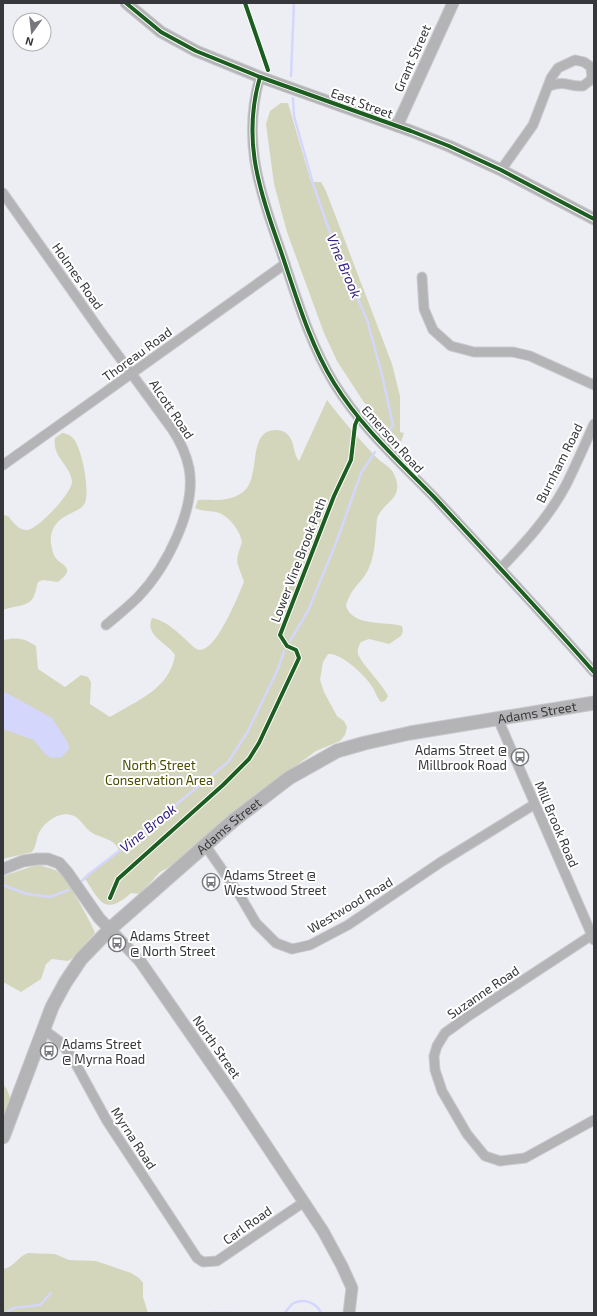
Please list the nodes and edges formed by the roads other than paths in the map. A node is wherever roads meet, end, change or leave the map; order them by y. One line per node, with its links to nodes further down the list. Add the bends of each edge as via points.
1 (126, 3): 3 (street, East Street, via 161,32 186,47)
2 (453, 3): 5 (street, Grant Street)
3 (260, 77): 5 (street, East Street); 9 (street, Emerson Road, via 253,107 254,160 261,194)
4 (549, 86): 4 (street, via 558,68 569,62 580,60 591,67 592,79 583,86 560,82); 6 (street, via 533,125)
5 (397, 126): 6 (street, East Street)
6 (501, 170): 8 (street, East Street)
7 (3, 193): 11 (street, Holmes Road)
8 (594, 219)
9 (285, 264): 11 (street, Thoreau Road); 15 (street, Emerson Road, via 315,346 334,382 358,418)
10 (422, 277): 12 (street, via 424,309 433,330 450,346 474,352 512,352 530,356)
11 (132, 374): 14 (street, Thoreau Road); 16 (street, Alcott Road, via 182,444 189,469 188,496 182,527 170,552 139,596)
12 (594, 385)
13 (594, 424): 15 (street, Burnham Road, via 566,485 549,513 524,545)
14 (3, 465)
15 (500, 569): 17 (street, Emerson Road)
16 (106, 625)
17 (594, 672)
18 (594, 703): 19 (main road, Adams Street)
19 (498, 719): 20 (street, Mill Brook Road); 21 (main road, Adams Street, via 410,733 337,751 289,778 234,820)
20 (535, 804): 21 (street, Westwood Road, via 348,924 310,945 292,949 276,943 256,923 240,894); 24 (street, Mill Brook Road)
21 (206, 846): 23 (main road, Adams Street)
22 (3, 869): 23 (street, North Street, via 32,859 44,858 55,862 64,869 92,909)
23 (110, 929): 25 (main road, Adams Street, via 74,970 55,1000); 28 (street, North Street, via 132,951 154,980)
24 (593, 938): 26 (street, Suzanne Road, via 445,1033 434,1056 435,1070 442,1091 467,1134 485,1156 500,1161 525,1158)
25 (43, 1029): 27 (main road, Adams Street); 29 (street, Myrna Road, via 59,1041 72,1057 107,1121 183,1239)
26 (594, 1120)
27 (3, 1137)
28 (304, 1202): 29 (street, Carl Road, via 217,1261); 30 (street, North Street, via 323,1231 352,1288)
29 (202, 1262)
30 (349, 1313)

